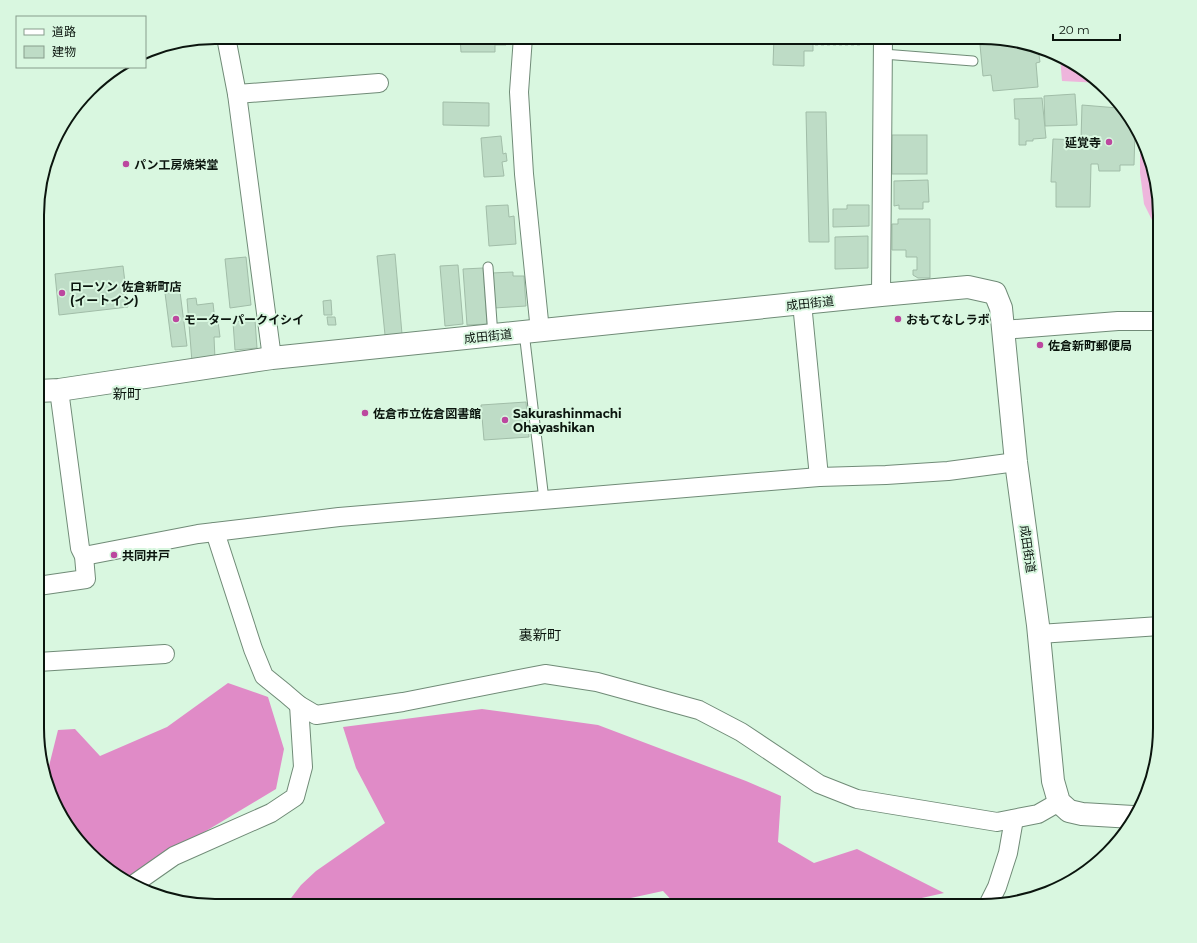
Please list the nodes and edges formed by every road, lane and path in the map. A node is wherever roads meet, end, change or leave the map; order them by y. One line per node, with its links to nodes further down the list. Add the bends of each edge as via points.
1 (227, 44): 7 (street)
2 (522, 44): 13 (street, via 519,92)
3 (815, 44): 4 (path)
4 (883, 45): 5 (lane); 9 (street)
5 (973, 61)
6 (379, 82): 7 (street)
7 (237, 94): 15 (street)
8 (488, 267): 14 (lane)
9 (881, 295): 10 (street, 成田街道); 12 (street, 成田街道, via 968,288 995,293 1001,308)
10 (802, 304): 13 (street, 成田街道); 18 (street)
11 (1153, 321): 12 (street, via 1118,321)
12 (1003, 330): 17 (street, 成田街道)
13 (532, 331): 14 (street, 成田街道); 19 (lane)
14 (493, 336): 15 (street, 成田街道)
15 (272, 358): 16 (street, 成田街道)
16 (49, 391): 21 (street, via 80,548)
17 (1016, 462): 18 (street, via 886,475); 24 (street, 成田街道)
18 (819, 477): 19 (street)
19 (544, 500): 20 (street, via 339,517)
20 (215, 532): 21 (street); 27 (street, via 264,676)
21 (84, 556): 22 (street, via 86,579)
22 (44, 585)
23 (1153, 626): 24 (street)
24 (1039, 634): 28 (street, 成田街道, via 1053,781)
25 (165, 654): 26 (street)
26 (44, 662)
27 (298, 705): 30 (street, via 316,715 403,702 545,674 590,681 699,710 741,732 819,784 857,799 997,822); 31 (street, via 303,767 296,797 271,813 174,856)
28 (1059, 802): 29 (street, via 1069,811 1082,814); 30 (street, via 1038,814)
29 (1128, 817)
30 (1014, 819): 32 (street, via 1008,853)
31 (139, 881)
32 (991, 899)

